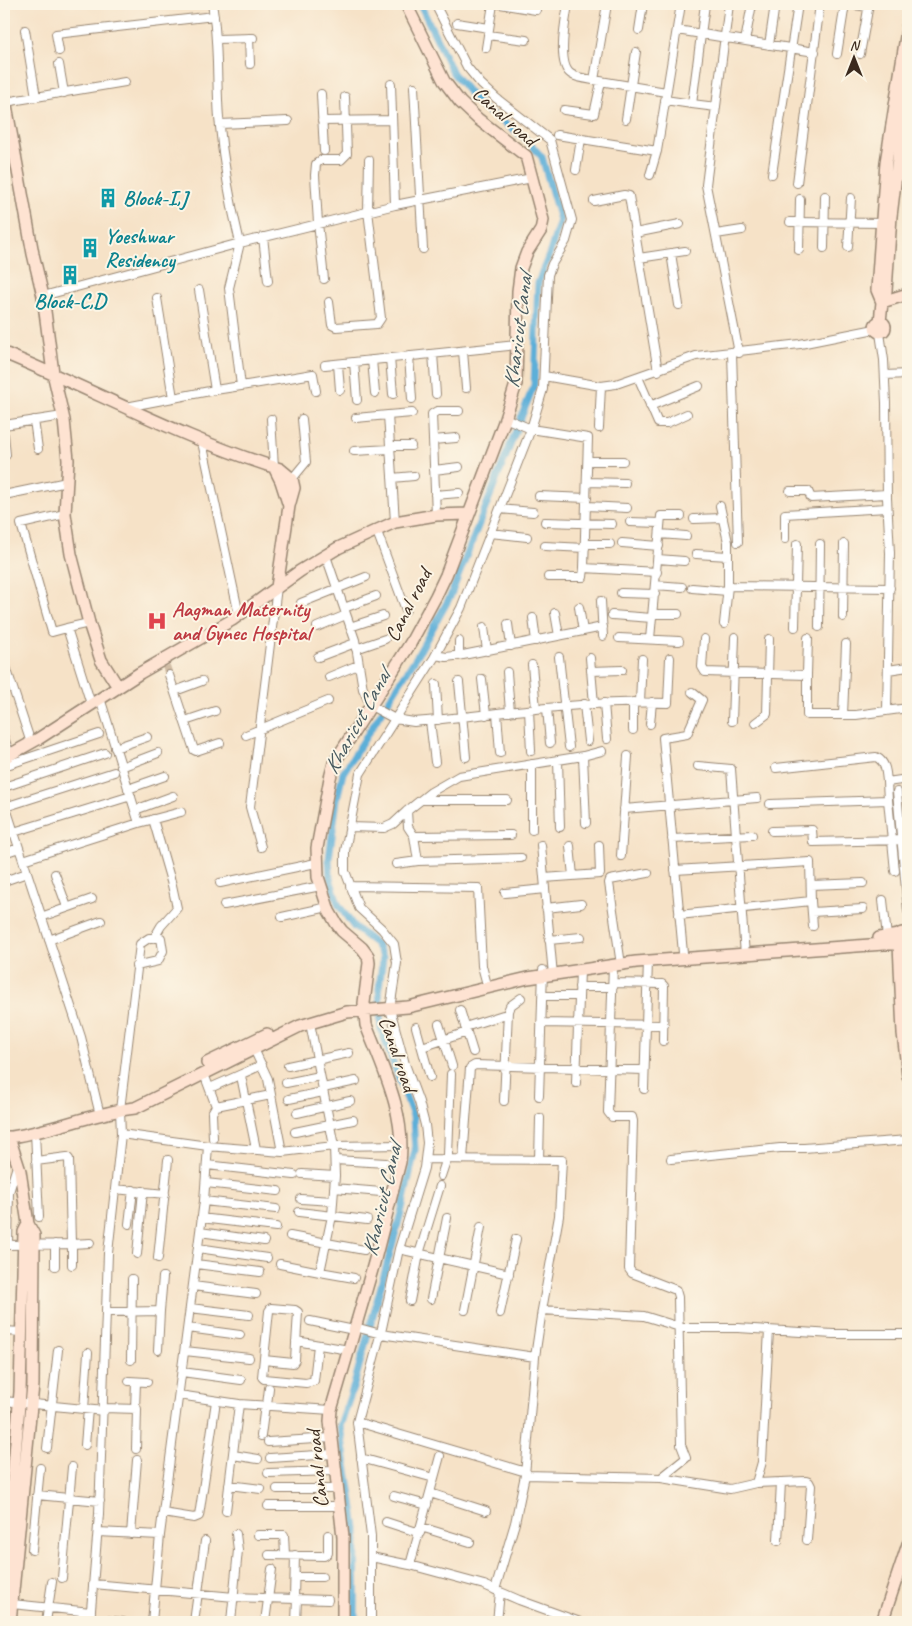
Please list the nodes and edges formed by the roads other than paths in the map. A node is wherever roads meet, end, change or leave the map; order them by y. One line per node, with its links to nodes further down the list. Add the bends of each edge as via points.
1 (212, 4): 19 (street)
2 (406, 4): 72 (street, Canal road, via 444,81 478,119 526,156)
3 (435, 4): 125 (street, via 467,67 481,84 550,140 572,220 566,241 548,275)
4 (492, 4): 25 (street)
5 (500, 4): 18 (street)
6 (568, 4): 43 (street, via 562,44 568,71 572,75)
7 (607, 4): 43 (street)
8 (643, 4): 23 (street)
9 (681, 4): 24 (street)
10 (705, 4): 26 (street)
11 (729, 4): 27 (street)
12 (752, 4): 30 (street)
13 (775, 4): 31 (street)
14 (798, 4): 33 (street)
15 (820, 4): 36 (street)
16 (847, 4): 17 (street); 37 (street)
17 (868, 5): 38 (street)
18 (536, 10)
19 (214, 16): 28 (street); 34 (street, via 56,34)
20 (457, 23): 25 (street)
21 (908, 24): 39 (street)
22 (25, 30): 53 (street)
23 (639, 30)
24 (677, 30): 26 (street); 50 (street)
25 (488, 31): 29 (street); 32 (street)
26 (701, 34): 27 (street); 54 (street)
27 (724, 38): 30 (street); 55 (street)
28 (216, 39): 41 (street, via 251,38); 62 (street)
29 (526, 40)
30 (746, 41): 31 (street)
31 (769, 45): 33 (street)
32 (486, 48)
33 (791, 48): 36 (street); 70 (street)
34 (59, 51)
35 (636, 52): 47 (street)
36 (815, 52): 73 (street)
37 (837, 54)
38 (860, 54)
39 (906, 56): 86 (street, via 886,162)
40 (60, 64): 48 (street)
41 (250, 64)
42 (908, 76): 68 (street)
43 (598, 81): 47 (street); 56 (street, via 594,114)
44 (125, 82): 48 (street)
45 (391, 84): 58 (street)
46 (414, 87): 77 (street)
47 (632, 87): 50 (street); 57 (street)
48 (64, 92): 53 (street)
49 (321, 94): 60 (street)
50 (666, 96): 54 (street); 66 (street)
51 (345, 97): 61 (street)
52 (5, 98): 53 (street); 104 (street)
53 (36, 98)
54 (692, 104): 55 (street)
55 (716, 107): 90 (street, via 706,185)
56 (564, 110)
57 (626, 119)
58 (391, 120): 61 (street); 79 (street)
59 (288, 121): 62 (street)
60 (322, 121): 61 (street); 65 (street)
61 (345, 121): 85 (street, via 347,154 340,160 321,160 316,164)
62 (220, 124): 92 (street, via 231,206)
63 (557, 135): 64 (street)
64 (581, 139): 66 (street); 69 (street)
65 (324, 151)
66 (657, 151): 71 (street)
67 (369, 160): 80 (street)
68 (903, 161): 86 (street)
69 (576, 170)
70 (772, 174)
71 (650, 175)
72 (532, 178): 77 (street); 110 (street, Canal road, via 543,220 521,268)
73 (796, 183)
74 (825, 196): 83 (street)
75 (851, 198): 84 (street)
76 (800, 199): 82 (street)
77 (420, 200): 79 (street); 95 (street)
78 (594, 200): 89 (street, via 629,196)
79 (395, 205): 80 (street)
80 (368, 211): 85 (street); 106 (street, via 380,318 377,324 336,327 332,325)
81 (790, 222): 82 (street)
82 (800, 222): 83 (street); 96 (street)
83 (824, 222): 84 (street); 94 (street)
84 (849, 222): 86 (street); 93 (street)
85 (318, 223): 91 (street); 100 (street)
86 (885, 223): 107 (street, via 886,291)
87 (680, 224): 89 (street)
88 (742, 230): 90 (street)
89 (635, 232): 99 (street)
90 (716, 234): 113 (street)
91 (263, 237): 92 (street); 101 (street)
92 (240, 243): 104 (street); 127 (street, via 229,288)
93 (848, 247)
94 (824, 248)
95 (423, 250)
96 (799, 250)
97 (685, 251): 98 (street)
98 (671, 253): 99 (street); 108 (street)
99 (639, 258): 121 (street)
100 (324, 280)
101 (268, 281)
102 (199, 290): 131 (street)
103 (908, 294): 107 (street)
104 (43, 296): 122 (street)
105 (158, 298): 137 (street)
106 (329, 302)
107 (882, 302): 109 (street)
108 (679, 305)
109 (878, 328): 113 (street); 124 (street)
110 (518, 345): 111 (street); 150 (street, Canal road, via 516,384)
111 (463, 351): 114 (street); 130 (street)
112 (4, 353): 122 (street)
113 (735, 353): 121 (street, via 696,356); 207 (street)
114 (433, 354): 115 (street); 136 (street)
115 (409, 356): 116 (street); 138 (street)
116 (390, 358): 117 (street); 135 (street)
117 (372, 360): 118 (street); 134 (street)
118 (354, 362): 119 (street); 139 (street)
119 (338, 364): 120 (street); 132 (street)
120 (324, 365)
121 (658, 371): 126 (street)
122 (53, 373): 141 (street); 146 (street)
123 (908, 374): 124 (street)
124 (884, 375): 177 (street)
125 (544, 376): 128 (street); 153 (street, via 543,389)
126 (638, 377): 128 (street); 140 (street)
127 (241, 386): 131 (street); 133 (street, via 312,374)
128 (600, 386): 154 (street)
129 (699, 386): 140 (street)
130 (466, 388)
131 (215, 390): 137 (street)
132 (340, 390)
133 (316, 391)
134 (375, 393)
135 (393, 394)
136 (436, 394)
137 (173, 398): 141 (street)
138 (412, 399)
139 (357, 400)
140 (650, 406): 144 (street, via 661,424)
141 (126, 407): 158 (street)
142 (459, 410): 157 (street, via 432,414)
143 (412, 413): 145 (street)
144 (687, 414)
145 (388, 415): 147 (street); 160 (street)
146 (63, 416): 151 (street); 172 (street)
147 (356, 418)
148 (271, 419): 166 (street)
149 (302, 419): 171 (street, via 306,462)
150 (508, 419): 153 (street); 190 (street, Canal road)
151 (34, 420): 152 (street); 161 (street)
152 (4, 425)
153 (529, 427): 164 (street, via 588,438); 187 (street)
154 (599, 428)
155 (4, 435): 163 (street)
156 (456, 438): 157 (street)
157 (432, 440): 168 (street)
158 (202, 442): 166 (street); 246 (street)
159 (410, 446): 160 (street)
160 (390, 448): 162 (street); 170 (street)
161 (38, 449)
162 (354, 451)
163 (6, 455)
164 (588, 461): 165 (street); 173 (street)
165 (623, 461)
166 (274, 467): 171 (street); 182 (street)
167 (459, 467): 168 (street)
168 (434, 470): 179 (street)
169 (414, 476): 170 (street)
170 (392, 478): 195 (street)
171 (292, 479): 182 (street, via 294,488)
172 (67, 482): 178 (street); 189 (street)
173 (587, 482): 174 (street); 181 (street)
174 (625, 483)
175 (790, 492): 177 (street, via 808,491 811,498)
176 (459, 493): 179 (street)
177 (887, 494): 186 (street)
178 (4, 495)
179 (435, 495): 191 (street)
180 (539, 496): 181 (street)
181 (587, 498): 183 (street)
182 (289, 506): 227 (street)
183 (587, 506): 185 (street); 198 (street)
184 (720, 506): 193 (street)
185 (627, 508)
186 (888, 508): 206 (street, via 785,514); 234 (street)
187 (500, 509): 188 (street); 202 (street)
188 (533, 512)
189 (65, 514): 251 (street, via 71,554); 260 (street, via 20,524 52,632)
190 (468, 514): 191 (street); 312 (street, Canal road, via 436,596)
191 (436, 515): 195 (street)
192 (681, 516): 199 (street, via 665,515)
193 (723, 518): 194 (street); 218 (street)
194 (694, 519)
195 (394, 522): 201 (street)
196 (545, 522): 198 (street)
197 (630, 522): 199 (street)
198 (586, 523): 200 (street); 214 (street)
199 (660, 523): 203 (street)
200 (612, 524)
201 (376, 529): 217 (street); 241 (street)
202 (490, 534): 205 (street); 278 (street, via 465,600)
203 (660, 534): 204 (street); 215 (street)
204 (686, 536)
205 (527, 537)
206 (785, 539)
207 (738, 542)
208 (622, 543): 215 (street)
209 (610, 544): 214 (street)
210 (797, 544): 226 (street)
211 (820, 544): 230 (street)
212 (844, 544): 231 (street)
213 (544, 546): 214 (street)
214 (585, 546): 221 (street)
215 (659, 546): 219 (street)
216 (696, 554): 218 (street)
217 (326, 556): 227 (street); 228 (street)
218 (728, 556): 233 (street)
219 (658, 559): 220 (street); 222 (street)
220 (684, 561)
221 (584, 568): 222 (street); 224 (street, via 583,577)
222 (656, 572): 225 (street)
223 (366, 577): 228 (street)
224 (548, 577)
225 (655, 585): 229 (street); 236 (street)
226 (797, 586): 230 (street); 233 (street); 258 (street)
227 (277, 587): 246 (street); 330 (street)
228 (337, 587): 239 (street); 242 (street)
229 (682, 587)
230 (820, 587): 231 (street); 259 (street)
231 (843, 587): 234 (street); 249 (street)
232 (692, 588): 233 (street)
233 (727, 588): 253 (street)
234 (890, 588): 290 (street)
235 (621, 593): 236 (street)
236 (655, 594): 248 (street)
237 (376, 596): 242 (street)
238 (600, 601): 257 (street)
239 (301, 603)
240 (579, 606): 261 (street)
241 (406, 610)
242 (345, 612): 254 (street); 255 (street)
243 (555, 613): 262 (street)
244 (612, 614): 248 (street)
245 (678, 614): 248 (street)
246 (239, 615): 302 (street)
247 (383, 616): 255 (street)
248 (652, 616): 268 (street)
249 (843, 617)
250 (532, 618): 272 (street)
251 (89, 623): 260 (street); 302 (street, via 101,660)
252 (508, 624): 276 (street)
253 (724, 624)
254 (317, 627)
255 (350, 627): 275 (street)
256 (484, 627): 277 (street)
257 (603, 627): 261 (street); 263 (street)
258 (795, 627)
259 (819, 627)
260 (67, 628): 305 (street)
261 (583, 631): 262 (street)
262 (559, 636): 272 (street)
263 (603, 636)
264 (735, 637): 293 (street)
265 (619, 638): 268 (street)
266 (808, 638): 296 (street)
267 (385, 639): 275 (street)
268 (650, 639): 273 (street)
269 (770, 639): 294 (street)
270 (704, 640): 293 (street, via 702,667 705,672)
271 (459, 641): 279 (street)
272 (536, 641): 276 (street)
273 (679, 641)
274 (846, 644): 322 (street)
275 (356, 646): 280 (street); 286 (street)
276 (511, 646): 277 (street)
277 (487, 650): 279 (street)
278 (436, 655): 279 (street); 324 (street)
279 (459, 656)
280 (318, 657)
281 (559, 657): 313 (street)
282 (590, 658): 291 (street)
283 (670, 658): 308 (street, via 668,703)
284 (642, 659): 307 (street)
285 (4, 661): 338 (street)
286 (358, 665): 297 (street); 312 (street, via 362,689)
287 (532, 665): 316 (street)
288 (908, 667): 290 (street)
289 (622, 670): 291 (street)
290 (888, 670): 318 (street)
291 (592, 671): 311 (street)
292 (507, 672): 319 (street)
293 (734, 674): 294 (street); 327 (street)
294 (769, 675): 296 (street); 329 (street, via 767,714)
295 (169, 676): 303 (street)
296 (807, 676): 322 (street, via 807,715)
297 (329, 677)
298 (482, 679): 321 (street)
299 (202, 682): 303 (street)
300 (459, 682): 323 (street)
301 (436, 684): 325 (street)
302 (118, 687): 305 (street)
303 (174, 691): 326 (street)
304 (692, 692): 374 (street, via 702,700 687,734 663,738)
305 (96, 701): 338 (street); 342 (street)
306 (328, 701): 330 (street)
307 (636, 702): 308 (street); 309 (street); 331 (street)
308 (652, 702): 328 (street)
309 (604, 703): 311 (street); 336 (street)
310 (584, 704): 311 (street); 313 (street); 337 (street)
311 (594, 704)
312 (372, 706): 324 (street); 404 (street, Canal road, via 334,763)
313 (564, 706): 314 (street); 341 (street)
314 (547, 708): 316 (street); 339 (street)
315 (908, 708): 318 (street)
316 (533, 710): 319 (street); 343 (street)
317 (215, 711): 326 (street)
318 (887, 711): 322 (street)
319 (510, 712): 320 (street)
320 (497, 713): 321 (street); 346 (street)
321 (486, 714): 323 (street)
322 (843, 715)
323 (461, 717): 325 (street); 351 (street)
324 (395, 719): 325 (street, via 414,722); 382 (street, via 360,774)
325 (434, 720): 353 (street)
326 (185, 721): 340 (street, via 194,750)
327 (732, 721)
328 (650, 724)
329 (756, 724)
330 (259, 730): 333 (street); 397 (street, via 250,807)
331 (633, 730)
332 (99, 734): 355 (street)
333 (246, 735)
334 (147, 737): 342 (street)
335 (4, 738): 348 (street)
336 (607, 739)
337 (588, 741)
338 (31, 743): 348 (street)
339 (550, 743)
340 (220, 744)
341 (569, 747)
342 (116, 748): 357 (street)
343 (532, 751)
344 (602, 751): 349 (street)
345 (105, 753): 363 (street)
346 (500, 753)
347 (158, 754): 357 (street)
348 (7, 756)
349 (583, 756): 352 (street); 381 (street)
350 (628, 756): 375 (street)
351 (466, 757)
352 (558, 760): 354 (street); 383 (street)
353 (435, 762)
354 (532, 764): 368 (street, via 459,776); 384 (street)
355 (4, 766)
356 (698, 766): 370 (street, via 731,769)
357 (121, 767): 364 (street)
358 (776, 768): 362 (street, via 876,757 882,760)
359 (114, 772): 372 (street)
360 (165, 776): 364 (street)
361 (908, 779): 362 (street)
362 (887, 782): 371 (street)
363 (4, 787)
364 (130, 792): 376 (street); 386 (street)
365 (897, 792): 393 (street)
366 (172, 796): 376 (street)
367 (757, 798): 370 (street)
368 (421, 800): 369 (street); 377 (street)
369 (507, 800)
370 (734, 800): 374 (street); 391 (street)
371 (888, 800): 373 (street); 393 (street)
372 (4, 804): 386 (street)
373 (770, 804)
374 (669, 805): 375 (street); 392 (street)
375 (624, 809): 400 (street)
376 (135, 810): 380 (street)
377 (407, 811): 382 (street, via 384,828); 390 (street, via 408,826)
378 (181, 812): 379 (street)
379 (153, 819): 380 (street); 440 (street, via 177,908 160,926)
380 (139, 823): 402 (street)
381 (586, 823)
382 (349, 826): 419 (street, via 344,864)
383 (560, 827)
384 (532, 830)
385 (772, 831): 393 (street, via 812,830 812,842)
386 (14, 832): 388 (street); 398 (street)
387 (511, 834): 390 (street)
388 (4, 835)
389 (752, 835): 391 (street)
390 (414, 836): 403 (street)
391 (736, 836): 392 (street); 406 (street)
392 (672, 839): 407 (street)
393 (896, 840): 408 (street); 432 (street)
394 (541, 845): 413 (street)
395 (599, 845): 412 (street, via 600,874)
396 (570, 846): 412 (street)
397 (261, 847)
398 (19, 848): 399 (street); 402 (street)
399 (4, 854)
400 (621, 856)
401 (521, 858): 403 (street)
402 (23, 860): 409 (street)
403 (418, 861): 405 (street)
404 (316, 863): 416 (street); 418 (street, Canal road)
405 (396, 864)
406 (738, 865): 407 (street); 417 (street, via 810,862); 430 (street)
407 (675, 870): 434 (street)
408 (895, 872)
409 (27, 873): 414 (street); 435 (street)
410 (648, 873): 446 (street, via 610,880)
411 (55, 874): 427 (street)
412 (573, 876): 413 (street)
413 (544, 878): 420 (street)
414 (4, 881)
415 (863, 882): 417 (street)
416 (220, 883)
417 (811, 885): 424 (street)
418 (320, 886): 426 (street); 428 (street, Canal road)
419 (350, 886): 451 (street, via 478,888 482,966); 460 (street, via 359,908 394,944 397,963)
420 (545, 889): 421 (street); 429 (street)
421 (506, 894)
422 (92, 898): 427 (street)
423 (884, 900): 441 (street)
424 (812, 901): 430 (street); 433 (street)
425 (581, 904): 429 (street)
426 (224, 905)
427 (67, 907): 435 (street)
428 (328, 908): 436 (street); 461 (street, Canal road, via 342,931 368,956)
429 (546, 908): 443 (street)
430 (741, 909): 434 (street); 444 (street)
431 (863, 909): 433 (street)
432 (908, 911)
433 (812, 912): 438 (street)
434 (679, 915): 445 (street)
435 (41, 917): 442 (street)
436 (282, 917)
437 (101, 922): 442 (street)
438 (813, 926)
439 (581, 937): 443 (street)
440 (154, 938): 448 (street, via 140,944); 448 (street, via 161,938 163,951 158,961)
441 (904, 939): 444 (street); 455 (street); 489 (street, via 903,1033)
442 (49, 940): 507 (street, via 81,1037)
443 (549, 940): 450 (street)
444 (744, 952): 445 (street); 447 (street)
445 (683, 953): 446 (street)
446 (617, 961): 447 (street); 449 (street); 450 (street); 453 (street)
447 (648, 961): 452 (street)
448 (136, 966): 505 (street)
449 (580, 970): 450 (street); 454 (street)
450 (548, 972): 451 (street); 456 (street); 459 (street)
451 (486, 981): 460 (street)
452 (647, 983): 453 (street); 468 (street); 469 (street, via 664,986)
453 (613, 985): 454 (street); 466 (street)
454 (579, 987): 457 (street)
455 (908, 988)
456 (543, 996): 457 (street); 464 (street)
457 (579, 996): 465 (street)
458 (521, 998): 481 (street, via 509,1008)
459 (459, 1004): 460 (street); 471 (street)
460 (390, 1006): 461 (street); 522 (street, via 404,1064 425,1125)
461 (366, 1007): 463 (street); 505 (street, via 344,1005 297,1020); 517 (street, Canal road, via 366,1025 398,1111)
462 (503, 1015): 471 (street)
463 (310, 1023): 475 (street); 478 (street)
464 (541, 1023): 465 (street); 482 (street)
465 (578, 1023): 466 (street); 483 (street)
466 (612, 1023): 468 (street); 484 (street)
467 (439, 1024): 472 (street)
468 (646, 1024): 469 (street); 485 (street)
469 (664, 1025): 473 (street)
470 (416, 1028): 474 (street)
471 (466, 1030): 472 (street); 476 (street)
472 (444, 1040): 474 (street); 523 (street, via 451,1070)
473 (663, 1041)
474 (422, 1047): 490 (street)
475 (254, 1049): 479 (street); 486 (street)
476 (473, 1052)
477 (349, 1053): 478 (street)
478 (317, 1060): 480 (street); 488 (street)
479 (262, 1065): 487 (street); 497 (street)
480 (288, 1066)
481 (505, 1066): 482 (street); 502 (street); 524 (street, via 482,1064 470,1068)
482 (539, 1068): 483 (street); 498 (street)
483 (576, 1069): 484 (street); 493 (street)
484 (610, 1070): 485 (street); 599 (street, via 609,1115 612,1118 632,1117 633,1121 629,1269 676,1290)
485 (644, 1070): 495 (street)
486 (204, 1074): 494 (street); 505 (street, via 135,1108)
487 (241, 1076): 494 (street); 499 (street)
488 (320, 1076): 492 (street); 496 (street)
489 (908, 1076)
490 (430, 1077)
491 (356, 1081): 496 (street)
492 (286, 1083)
493 (576, 1083)
494 (210, 1088): 503 (street)
495 (644, 1089)
496 (323, 1090): 500 (street); 504 (street)
497 (271, 1095): 499 (street); 521 (street)
498 (539, 1096)
499 (246, 1099): 503 (street); 520 (street)
500 (289, 1099)
501 (350, 1101): 504 (street)
502 (504, 1101)
503 (216, 1106): 515 (street, via 212,1113)
504 (326, 1107): 506 (street); 510 (street)
505 (120, 1110): 507 (street); 513 (street)
506 (297, 1113)
507 (100, 1115): 511 (street)
508 (540, 1118): 528 (street)
509 (353, 1120): 510 (street)
510 (330, 1126): 512 (street); 519 (street)
511 (35, 1132): 514 (street); 529 (street)
512 (295, 1132)
513 (121, 1134): 518 (street); 538 (street)
514 (7, 1137): 531 (street)
515 (213, 1138)
516 (908, 1140): 525 (street)
517 (402, 1145): 519 (street); 601 (street, Canal road)
518 (208, 1146): 520 (street); 532 (street)
519 (334, 1146): 521 (street); 527 (street)
520 (256, 1149): 521 (street)
521 (282, 1152)
522 (425, 1159): 523 (street); 568 (street)
523 (447, 1159): 524 (street); 534 (street)
524 (463, 1159): 528 (street)
525 (671, 1159)
526 (168, 1160): 543 (street)
527 (335, 1160): 530 (street); 533 (street)
528 (539, 1160): 592 (street, via 562,1160 559,1216)
529 (36, 1161): 550 (street); 564 (street, via 69,1158)
530 (386, 1163)
531 (18, 1164): 565 (street, via 9,1192); 566 (street, via 28,1224 24,1232)
532 (207, 1165): 533 (street); 535 (street)
533 (335, 1176): 537 (street)
534 (441, 1176)
535 (206, 1183): 541 (street); 545 (street)
536 (440, 1186): 571 (street)
537 (334, 1188): 542 (street); 546 (street)
538 (115, 1189): 539 (street); 595 (street, via 108,1253)
539 (132, 1190): 540 (street); 554 (street)
540 (143, 1191): 543 (street); 570 (street)
541 (278, 1191)
542 (381, 1192)
543 (165, 1194): 572 (street)
544 (301, 1199): 546 (street)
545 (204, 1201): 547 (street); 551 (street)
546 (333, 1201): 549 (street)
547 (276, 1209)
548 (300, 1212): 549 (street)
549 (332, 1216): 553 (street); 562 (street)
550 (39, 1217)
551 (202, 1218): 555 (street); 557 (street)
552 (447, 1218): 574 (street)
553 (368, 1220)
554 (129, 1224)
555 (276, 1227)
556 (480, 1227): 579 (street)
557 (200, 1232): 560 (street); 567 (street)
558 (290, 1236): 562 (street)
559 (516, 1239): 582 (street)
560 (264, 1241)
561 (90, 1243): 564 (street)
562 (326, 1243): 569 (street); 581 (street)
563 (55, 1244): 564 (street); 566 (street); 578 (street)
564 (72, 1244): 577 (street)
565 (6, 1245): 566 (street)
566 (29, 1245): 604 (street); 626 (street, via 33,1385)
567 (198, 1248): 573 (street); 575 (street)
568 (399, 1249): 571 (street); 605 (street)
569 (364, 1250)
570 (137, 1254)
571 (419, 1254): 574 (street); 589 (street)
572 (158, 1258)
573 (267, 1258)
574 (439, 1258): 579 (street); 588 (street)
575 (196, 1264): 580 (street); 586 (street)
576 (280, 1264): 581 (street)
577 (72, 1265)
578 (55, 1266)
579 (473, 1266): 582 (street); 591 (street)
580 (260, 1272)
581 (320, 1272): 585 (street)
582 (509, 1274): 596 (street)
583 (163, 1277): 594 (street)
584 (132, 1278): 593 (street)
585 (354, 1278)
586 (193, 1286): 587 (street); 590 (street)
587 (256, 1294)
588 (431, 1299)
589 (410, 1301)
590 (190, 1308): 597 (street); 600 (street)
591 (465, 1310)
592 (542, 1310): 599 (street, via 644,1316); 615 (street)
593 (132, 1311): 594 (street); 595 (street); 617 (street)
594 (160, 1311): 611 (street)
595 (107, 1312): 631 (street)
596 (500, 1313)
597 (249, 1315)
598 (310, 1321): 601 (street)
599 (680, 1327): 602 (street); 654 (street, via 681,1446 686,1458)
600 (188, 1328): 607 (street); 612 (street)
601 (355, 1328): 605 (street); 613 (street, Canal road)
602 (769, 1330): 606 (street); 657 (street, via 762,1462)
603 (4, 1331): 604 (street)
604 (22, 1332): 626 (street)
605 (380, 1334): 615 (street); 634 (street)
606 (908, 1334)
607 (240, 1335)
608 (296, 1341): 609 (street); 618 (street, via 294,1363); 618 (street, via 298,1312 271,1308)
609 (318, 1345): 613 (street); 618 (street, via 312,1382 264,1379)
610 (58, 1350): 629 (street)
611 (158, 1350)
612 (185, 1350): 616 (street); 619 (street)
613 (348, 1350): 633 (street, Canal road)
614 (88, 1353): 630 (street)
615 (535, 1357): 652 (street)
616 (249, 1358)
617 (131, 1360)
618 (264, 1360)
619 (182, 1372): 620 (street); 623 (street)
620 (241, 1380)
621 (147, 1382): 632 (street, via 132,1381)
622 (269, 1388): 628 (street)
623 (179, 1395): 624 (street); 672 (street)
624 (216, 1401): 627 (street); 672 (street, via 200,1516 194,1518)
625 (4, 1402): 626 (street)
626 (25, 1404): 629 (street); 655 (street); 707 (street)
627 (239, 1404): 628 (street); 642 (street)
628 (266, 1405): 633 (street); 635 (street)
629 (51, 1406): 630 (street); 639 (street)
630 (86, 1409): 631 (street); 638 (street)
631 (104, 1409): 632 (street); 666 (street)
632 (135, 1409): 640 (street, via 138,1410)
633 (331, 1410): 636 (street, Canal road)
634 (357, 1422): 645 (street); 652 (street)
635 (261, 1436)
636 (331, 1438): 637 (street); 641 (street, Canal road)
637 (268, 1442)
638 (85, 1445)
639 (47, 1448)
640 (136, 1449)
641 (333, 1454): 644 (street); 650 (street, Canal road)
642 (233, 1455): 646 (street); 658 (street)
643 (440, 1456): 653 (street)
644 (270, 1458)
645 (361, 1458): 653 (street); 690 (street)
646 (258, 1459)
647 (137, 1460): 676 (street)
648 (72, 1467): 665 (street)
649 (40, 1468): 663 (street)
650 (335, 1471): 651 (street); 659 (street, Canal road)
651 (268, 1473)
652 (526, 1474): 654 (street); 701 (street)
653 (434, 1478): 662 (street)
654 (660, 1478): 657 (street, via 730,1489)
655 (8, 1480): 700 (street)
656 (781, 1482): 657 (street); 681 (street, via 806,1481 811,1486); 683 (street)
657 (756, 1483)
658 (229, 1485): 660 (street); 670 (street)
659 (338, 1488): 661 (street); 669 (street, Canal road)
660 (261, 1489)
661 (277, 1489)
662 (430, 1494): 667 (street); 671 (street)
663 (37, 1495): 665 (street); 686 (street)
664 (394, 1496): 667 (street)
665 (69, 1498): 666 (street); 695 (street)
666 (100, 1501): 675 (street)
667 (427, 1505): 674 (street)
668 (268, 1506): 669 (street)
669 (340, 1506): 719 (street, Canal road)
670 (226, 1511)
671 (486, 1511)
672 (163, 1512): 678 (street)
673 (386, 1522): 674 (street)
674 (421, 1530): 684 (street); 691 (street)
675 (98, 1532): 676 (street); 698 (street)
676 (131, 1534): 678 (street)
677 (236, 1534): 703 (street, via 238,1550)
678 (160, 1535): 699 (street)
679 (258, 1535): 688 (street, via 284,1535)
680 (328, 1535): 689 (street, via 327,1555)
681 (807, 1540)
682 (205, 1541): 702 (street)
683 (778, 1541)
684 (470, 1542)
685 (908, 1544): 723 (street)
686 (32, 1550)
687 (269, 1554): 688 (street)
688 (285, 1555): 689 (street)
689 (295, 1555): 694 (street)
690 (371, 1558): 691 (street); 720 (street)
691 (410, 1565): 701 (street)
692 (272, 1569): 704 (street)
693 (908, 1569): 724 (street)
694 (294, 1577): 696 (street); 705 (street)
695 (62, 1578)
696 (322, 1578)
697 (52, 1582): 708 (street)
698 (94, 1584): 699 (street); 709 (street)
699 (155, 1589): 702 (street); 713 (street)
700 (4, 1591)
701 (497, 1591): 721 (street); 722 (street)
702 (198, 1593): 703 (street); 714 (street)
703 (234, 1596): 704 (street); 715 (street)
704 (268, 1598): 705 (street); 716 (street)
705 (296, 1599): 706 (street); 717 (street)
706 (328, 1600)
707 (12, 1604): 708 (street); 710 (street)
708 (48, 1608): 709 (street); 711 (street)
709 (90, 1618): 712 (street)
710 (10, 1622)
711 (46, 1622)
712 (123, 1622)
713 (152, 1622)
714 (194, 1622)
715 (231, 1622)
716 (265, 1622)
717 (296, 1622): 718 (street)
718 (327, 1622)
719 (343, 1622)
720 (371, 1622)
721 (497, 1622)
722 (580, 1622)
723 (882, 1622)
724 (890, 1622)

